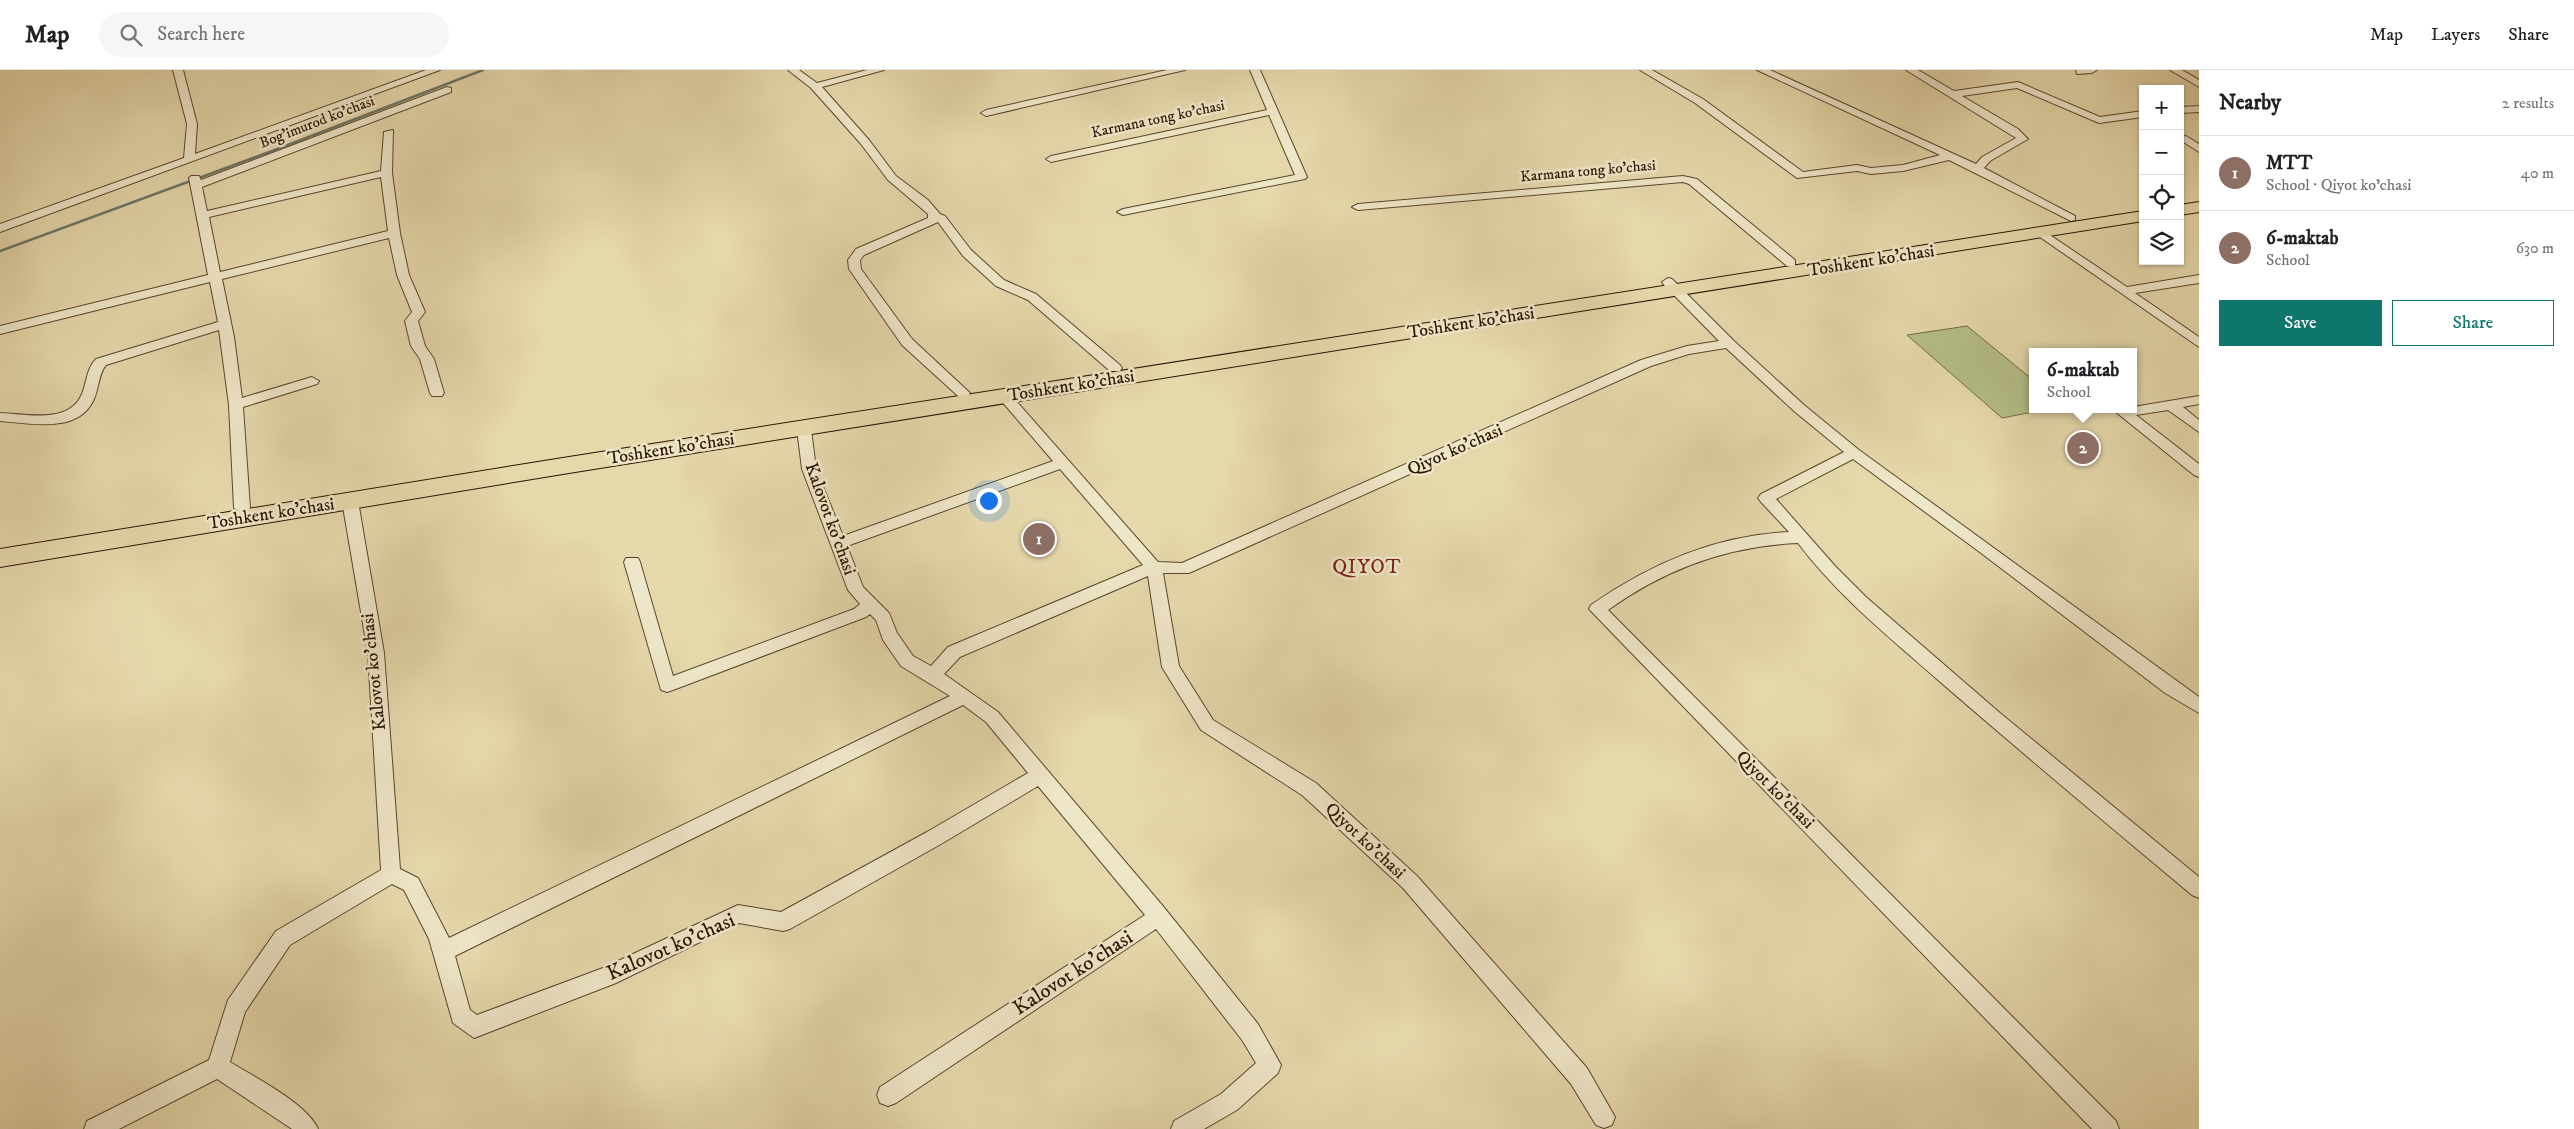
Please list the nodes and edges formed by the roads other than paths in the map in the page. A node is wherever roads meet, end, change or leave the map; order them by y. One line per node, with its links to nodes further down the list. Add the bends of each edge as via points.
1 (178, 70): 29 (street, via 192,124)
2 (435, 70): 29 (street)
3 (793, 70): 16 (street)
4 (878, 70): 16 (street)
5 (1180, 70): 22 (street)
6 (1255, 70): 21 (street)
7 (1645, 70): 27 (street, via 1699,100 1801,176 1857,168 1872,171 1904,168)
8 (1762, 70): 27 (street)
9 (1911, 70): 18 (street)
10 (2092, 70): 12 (street)
11 (2175, 70): 14 (street)
12 (2080, 72)
13 (2199, 74): 14 (street)
14 (2187, 76): 15 (street)
15 (2199, 84)
16 (816, 86): 40 (street, via 892,178 924,202)
17 (447, 90): 39 (street, Bog'imurod ko'chasi, via 197,181)
18 (1954, 94): 23 (street, via 2018,85 2098,120); 30 (street, via 2014,130 2023,139 1986,159)
19 (2199, 108): 20 (street)
20 (2184, 110)
21 (1271, 112): 28 (street, Karmana tong ko'chasi); 38 (street, via 1301,177)
22 (986, 114)
23 (2139, 115)
24 (389, 132): 31 (street)
25 (2186, 139): 26 (street)
26 (2199, 148)
27 (1950, 156): 30 (street)
28 (1051, 159)
29 (188, 160): 43 (street)
30 (1978, 169): 42 (street)
31 (386, 173): 39 (street); 44 (street)
32 (2199, 199): 33 (highway)
33 (2184, 201)
34 (1358, 207): 46 (street, Karmana tong ko'chasi, via 1684,179 1693,181)
35 (2199, 207): 37 (highway)
36 (2139, 209): 42 (highway, Toshkent ko'chasi)
37 (2184, 209)
38 (1123, 212)
39 (204, 215): 47 (street, Bog'imurod ko'chasi)
40 (934, 217): 55 (street, via 948,224 967,253 1000,283 1032,296); 58 (street, via 934,220 860,252 854,260 855,269 907,342)
41 (2139, 217): 45 (highway, Toshkent ko'chasi)
42 (2071, 218): 46 (highway, Toshkent ko'chasi)
43 (0, 228)
44 (394, 233): 47 (street); 57 (street, via 403,275 419,312 411,321 413,330 427,359)
45 (2041, 233): 49 (highway, Toshkent ko'chasi); 50 (street)
46 (1791, 263): 49 (highway, Toshkent ko'chasi)
47 (213, 278): 51 (street, Bog'imurod ko'chasi); 52 (street)
48 (2199, 279): 50 (street)
49 (1672, 287): 54 (street); 55 (highway, Toshkent ko'chasi); 59 (highway, Toshkent ko'chasi)
50 (2124, 290): 53 (street)
51 (224, 324): 61 (street, Bog'imurod ko'chasi); 65 (street, via 101,362 84,406 66,419)
52 (0, 330)
53 (2199, 343)
54 (1729, 344): 68 (street); 78 (street, Qiyot ko'chasi, via 1687,350 1646,363 1183,569)
55 (1116, 368): 58 (highway, Toshkent ko'chasi)
56 (312, 381): 61 (street)
57 (437, 393)
58 (963, 393): 72 (highway, Toshkent ko'chasi)
59 (1005, 397): 67 (highway, Toshkent ko'chasi); 69 (street)
60 (2199, 400): 62 (street)
61 (236, 405): 72 (street, Bog'imurod ko'chasi)
62 (2171, 405): 63 (street); 66 (street)
63 (2137, 411)
64 (2124, 413): 70 (street)
65 (0, 417)
66 (2199, 427)
67 (804, 429): 71 (highway, Toshkent ko'chasi); 74 (street, Kalovot ko'chasi, via 809,468)
68 (1854, 453): 73 (street, via 1766,498); 82 (street)
69 (1063, 463): 74 (street); 78 (street)
70 (2199, 472)
71 (350, 501): 76 (highway, Toshkent ko'chasi); 84 (street, Kalovot ko'chasi, via 376,653)
72 (242, 508): 75 (highway, Toshkent ko'chasi)
73 (1802, 537): 85 (street, via 1819,562 1900,636); 94 (street, Qiyot ko'chasi, via 1758,540 1712,550 1623,589 1597,609)
74 (837, 544): 79 (street, Kalovot ko'chasi, via 856,590)
75 (0, 548)
76 (0, 558)
77 (632, 562): 79 (street, via 668,685 860,613)
78 (1154, 567): 80 (street, via 954,652); 90 (street, Qiyot ko'chasi, via 1170,666 1207,725 1309,789 1410,882 1579,1076)
79 (871, 603): 80 (street, Kalovot ko'chasi, via 883,617 889,635 907,661)
80 (932, 676): 81 (street, Kalovot ko'chasi)
81 (964, 697): 83 (street, Kalovot ko'chasi, via 992,716); 87 (street)
82 (2199, 706)
83 (1040, 775): 86 (street, Kalovot ko'chasi); 87 (street, Kalovot ko'chasi, via 783,922 738,914 609,976 474,1027 461,1016)
84 (391, 874): 87 (street, Kalovot ko'chasi, via 411,884); 88 (street, via 283,938 236,1007)
85 (2199, 890)
86 (1158, 917): 89 (street, Kalovot ko'chasi); 93 (street, Kalovot ko'chasi, via 1250,1032 1270,1065 1229,1102)
87 (443, 951)
88 (218, 1067): 91 (street); 92 (street, via 297,1118)
89 (888, 1094)
90 (1604, 1117)
91 (95, 1129)
92 (307, 1129)
93 (1182, 1129)
94 (2108, 1129)

